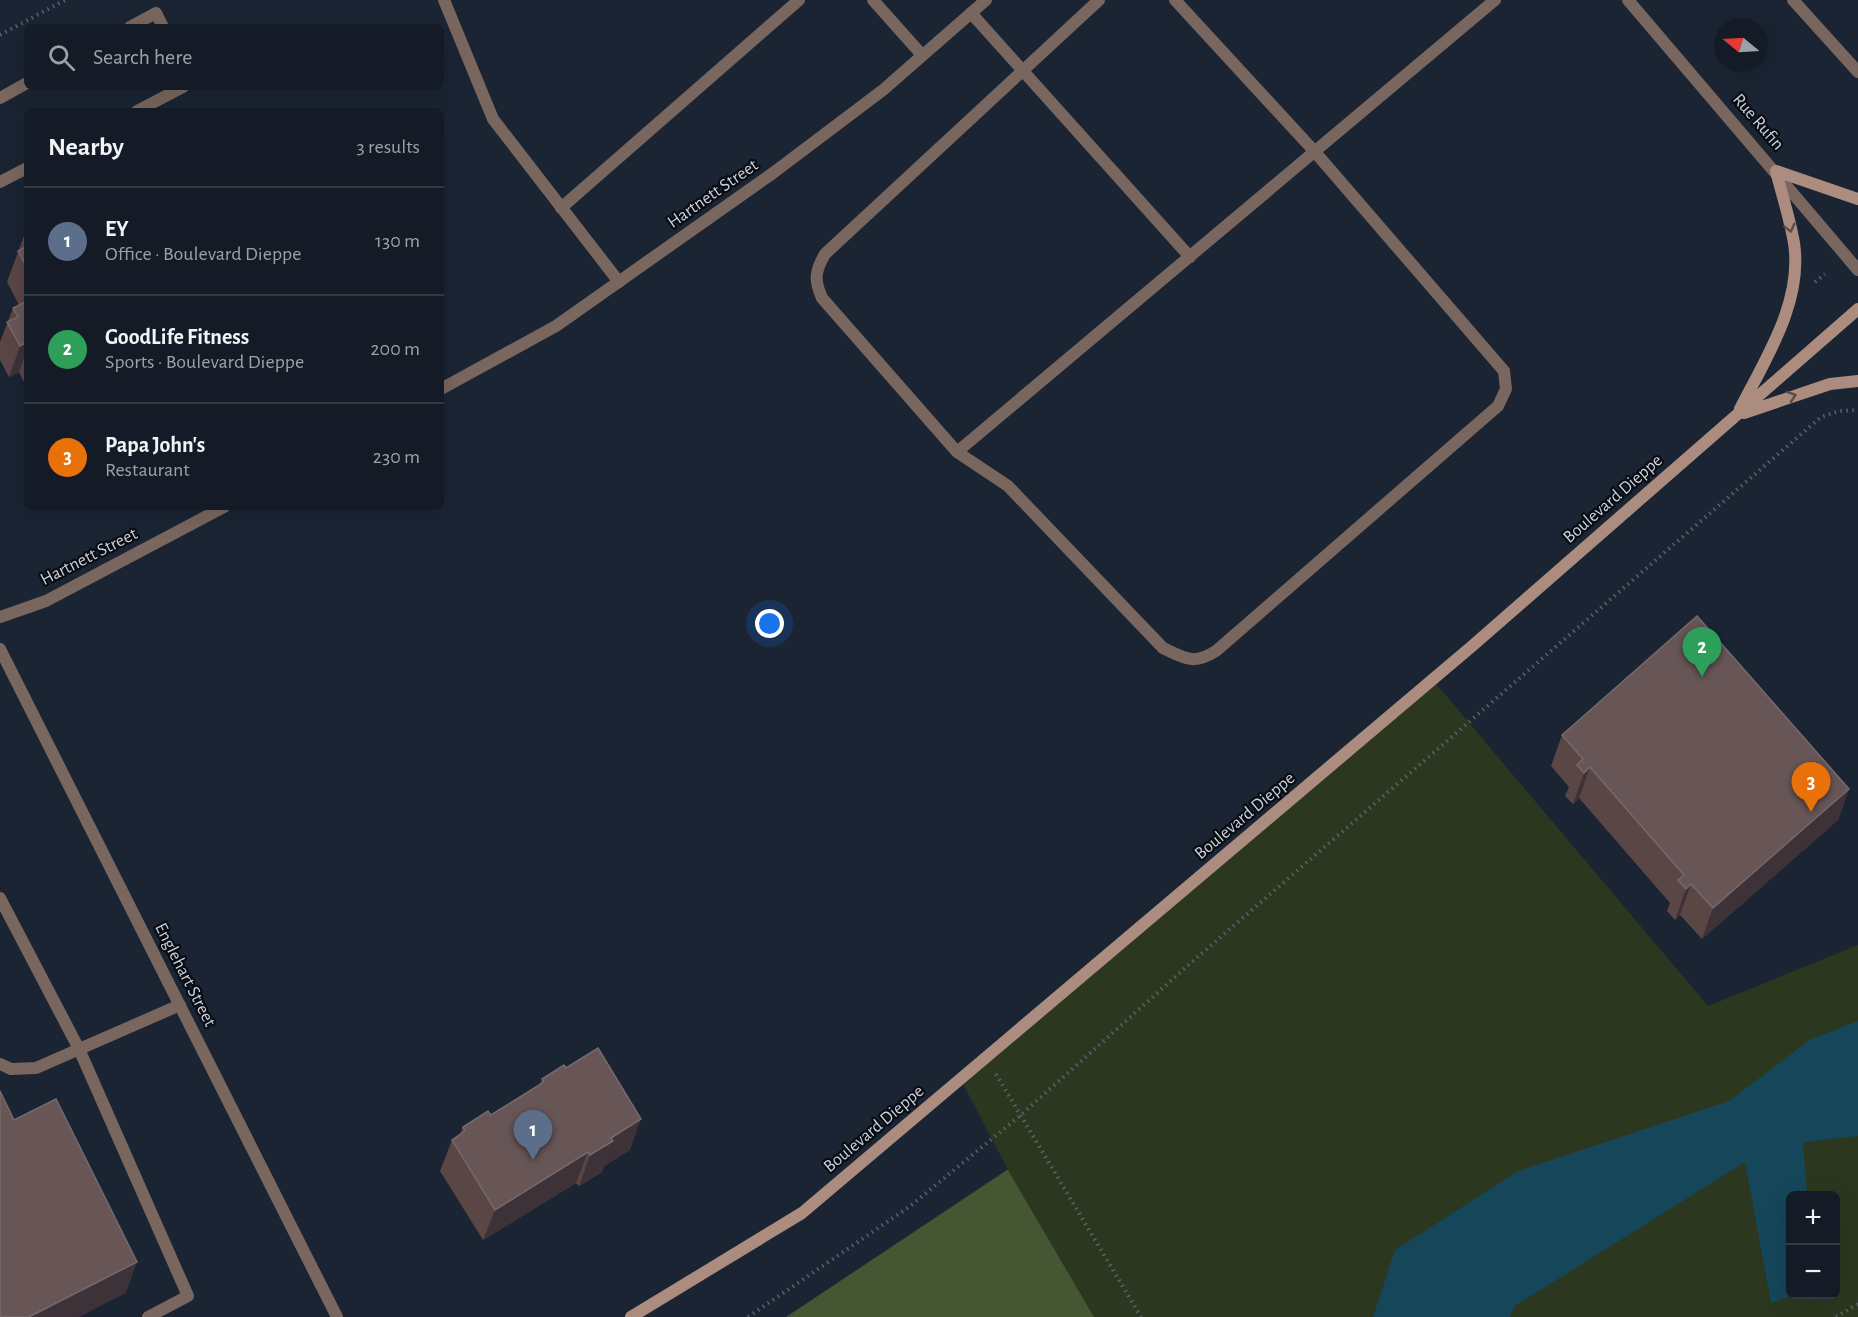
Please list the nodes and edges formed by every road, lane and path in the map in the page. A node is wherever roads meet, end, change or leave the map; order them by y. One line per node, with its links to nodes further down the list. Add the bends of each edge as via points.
1 (65, 0): 14 (path)
2 (444, 0): 27 (street, via 493,119)
3 (799, 0): 27 (street)
4 (873, 0): 15 (street)
5 (986, 0): 11 (street, Hartnett Street)
6 (1099, 0): 16 (street)
7 (1175, 0): 22 (street)
8 (1496, 0): 22 (street)
9 (1628, 0): 24 (street, Rue Rufin)
10 (1793, 0): 17 (street)
11 (971, 13): 15 (street, Hartnett Street); 16 (street)
12 (136, 24): 13 (street, via 156,13)
13 (162, 24)
14 (0, 35)
15 (922, 55): 30 (street, Hartnett Street, via 883,90 773,173)
16 (1024, 70): 28 (street); 36 (street, via 825,254 816,268 815,282 822,298)
17 (1858, 72)
18 (24, 85): 20 (street)
19 (177, 90): 21 (street)
20 (0, 98)
21 (143, 108)
22 (1315, 152): 28 (street); 36 (street, via 1504,371 1506,389 1498,406 1216,651 1202,660 1185,658 1163,648 1008,486)
23 (24, 170): 25 (street)
24 (1776, 171): 26 (main road); 29 (street, Rue Rufin); 35 (main road, one-way to 35, via 1794,243 1794,280 1782,323)
25 (0, 182)
26 (1858, 199)
27 (561, 208): 30 (street)
28 (1190, 257): 36 (street)
29 (1858, 270)
30 (619, 282): 33 (street, Hartnett Street, via 556,326)
31 (1858, 309): 35 (main road, Boulevard Dieppe)
32 (1858, 381): 35 (main road, one-way to 32, via 1830,384)
33 (444, 387)
34 (1858, 410): 45 (path, via 1821,417)
35 (1737, 415): 43 (main road, Boulevard Dieppe, via 1464,654)
36 (957, 452)
37 (218, 510): 38 (street, Hartnett Street, via 46,601)
38 (0, 617)
39 (0, 649): 41 (street, Englehart Street)
40 (0, 898): 42 (street)
41 (180, 1005): 42 (street); 48 (street, Englehart Street)
42 (79, 1049): 44 (street, via 36,1068 11,1069); 47 (street, via 188,1296)
43 (987, 1058): 45 (path); 49 (main road, Boulevard Dieppe, via 802,1213)
44 (0, 1064)
45 (1021, 1115): 50 (path, via 909,1207); 51 (path)
46 (1858, 1304): 52 (path)
47 (148, 1317)
48 (338, 1317)
49 (631, 1317)
50 (748, 1317)
51 (1141, 1317)
52 (1836, 1317)

